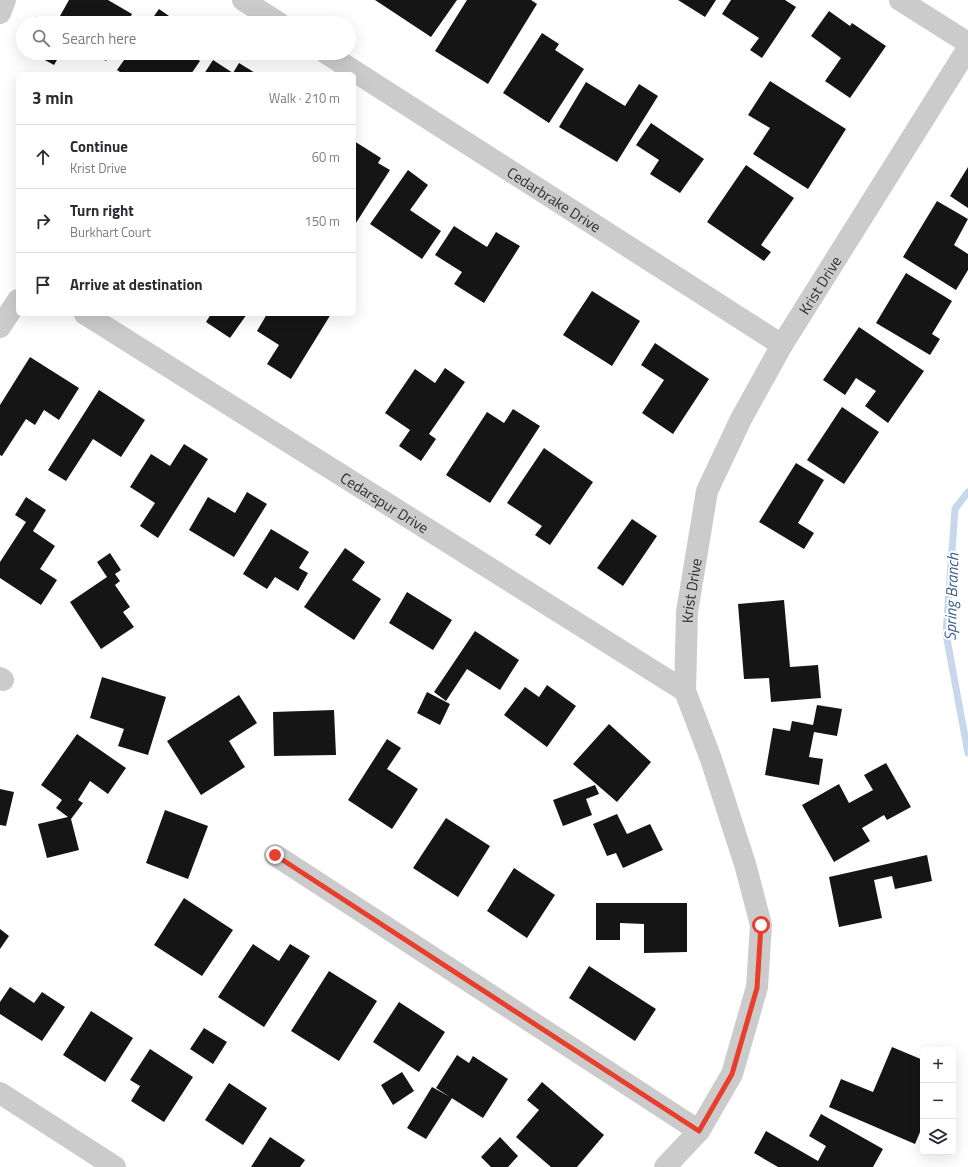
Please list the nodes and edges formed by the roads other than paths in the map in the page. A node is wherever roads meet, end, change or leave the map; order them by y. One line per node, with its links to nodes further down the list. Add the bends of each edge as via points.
1 (5, 0): 4 (street)
2 (243, 0): 5 (street)
3 (900, 0): 6 (street)
4 (0, 13)
5 (268, 16)
6 (968, 44)
7 (968, 48): 14 (street, Krist Drive)
8 (337, 60): 10 (street, Cedarbrake Drive)
9 (356, 72): 14 (street, Cedarbrake Drive)
10 (356, 72)
11 (16, 303): 13 (street)
12 (88, 316): 15 (street, Cedarspur Drive)
13 (0, 327)
14 (782, 345): 15 (street, Krist Drive, via 741,419 707,491 687,612)
15 (685, 691): 18 (street, Krist Drive, via 711,759 745,864 761,925 757,988 732,1074)
16 (275, 855): 18 (street)
17 (0, 1093): 19 (street)
18 (699, 1131): 20 (street, Krist Drive)
19 (115, 1167)
20 (665, 1167)

